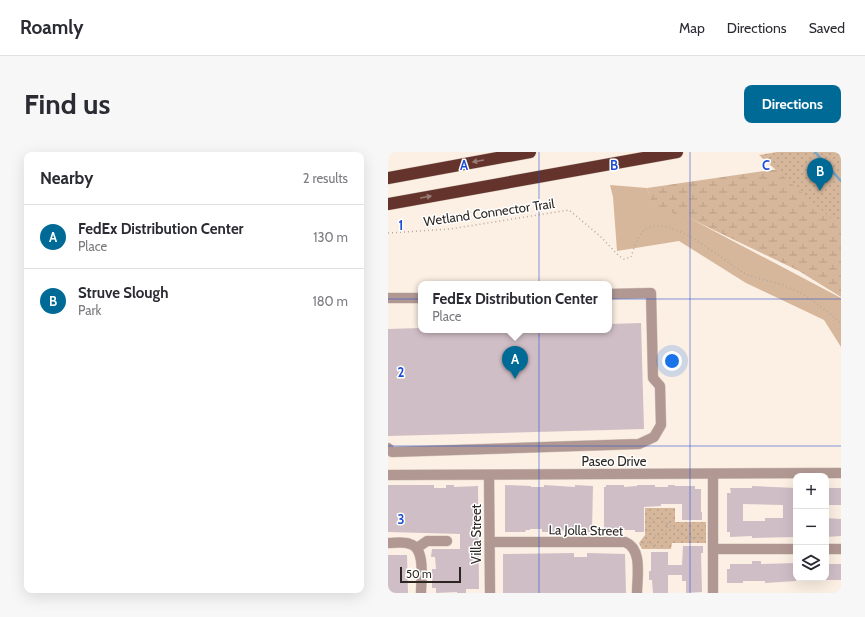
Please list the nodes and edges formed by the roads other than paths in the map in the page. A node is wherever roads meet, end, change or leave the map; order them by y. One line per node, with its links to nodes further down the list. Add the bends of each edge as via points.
1 (530, 152): 3 (highway, one-way to 3)
2 (677, 152): 4 (highway, one-way to 2)
3 (388, 178)
4 (388, 204)
5 (612, 294): 8 (street, via 651,293 653,378 660,386 661,425 654,437 639,444 392,452)
6 (388, 298): 7 (street)
7 (418, 298)
8 (388, 448)
9 (841, 473): 10 (street, Paseo Drive)
10 (713, 474): 12 (street, Paseo Drive); 17 (street)
11 (388, 475): 12 (street, Paseo Drive)
12 (489, 475): 14 (street, Villa Street)
13 (447, 541): 16 (street, via 427,541)
14 (490, 542): 22 (street, Villa Street); 23 (street, La Jolla Street, via 625,542 631,545 637,555)
15 (388, 543): 16 (street, via 410,543)
16 (418, 548): 21 (street, via 421,558)
17 (713, 549): 18 (street); 24 (street)
18 (793, 549)
19 (829, 549): 20 (street)
20 (841, 549)
21 (421, 593)
22 (490, 593)
23 (637, 593)
24 (713, 593)

